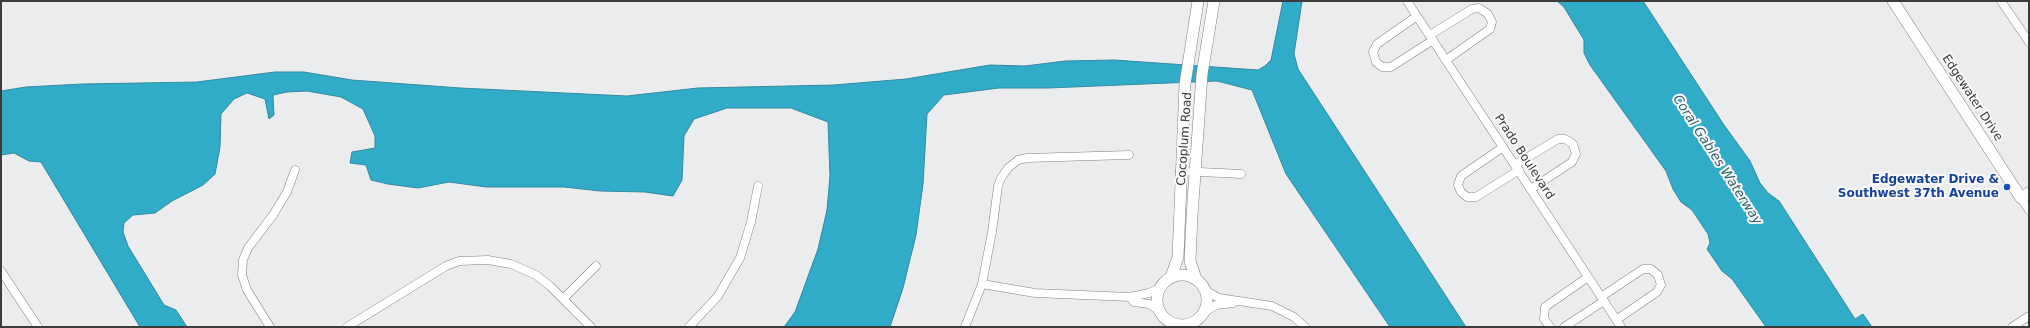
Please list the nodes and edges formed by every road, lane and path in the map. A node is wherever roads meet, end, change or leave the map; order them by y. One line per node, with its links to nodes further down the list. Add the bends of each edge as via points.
1 (1198, 1): 14 (street, Cocoplum Road, via 1185,84)
2 (1214, 1): 15 (street, Cocoplum Road, via 1201,87)
3 (1407, 1): 6 (street, Prado Boulevard)
4 (1893, 1): 19 (street, Edgewater Drive)
5 (2001, 1): 8 (street)
6 (1418, 16): 7 (street, Prado Boulevard); 7 (street, via 1377,44 1373,52 1376,62 1382,67 1392,67)
7 (1432, 38): 9 (street, Prado Boulevard); 9 (street, via 1472,9 1479,8 1488,14 1492,22 1490,29)
8 (2029, 42)
9 (1446, 60): 10 (street, Prado Boulevard)
10 (1503, 147): 12 (street, Prado Boulevard); 12 (street, via 1461,176 1458,185 1461,192 1467,197 1476,198)
11 (1129, 155): 26 (street, via 1027,158 1011,165 999,182)
12 (1517, 168): 18 (street, Prado Boulevard); 18 (street, via 1558,139 1565,139 1573,144 1576,154 1572,162)
13 (295, 170): 40 (street, via 287,192 273,216 248,248 243,260 242,275 247,290)
14 (1180, 171): 15 (street); 23 (street, Cocoplum Road, via 1178,257)
15 (1197, 171): 16 (street); 25 (street, Cocoplum Road, via 1190,255)
16 (1241, 174)
17 (758, 186): 43 (street, via 748,236 738,262 718,296)
18 (1531, 189): 24 (street, Prado Boulevard)
19 (2025, 196): 20 (street, Edgewater Drive)
20 (2029, 210)
21 (596, 266): 30 (street)
22 (1, 271): 39 (street)
23 (1171, 277): 25 (street, via 1184,274); 27 (street, Cocoplum Road)
24 (1588, 277): 31 (street, Prado Boulevard); 46 (street, via 1545,307 1544,319)
25 (1196, 279): 28 (street, Cocoplum Road)
26 (982, 284): 29 (street, via 1035,293); 44 (street)
27 (1160, 288): 29 (street); 33 (street, via 1157,302)
28 (1206, 291): 32 (street, via 1215,297); 34 (street)
29 (1130, 297): 33 (street, via 1134,302 1149,304)
30 (563, 299): 41 (street, via 543,280 518,266 496,260 459,261 428,276); 42 (street)
31 (1603, 299): 36 (street, Prado Boulevard); 36 (street, via 1643,269 1651,269 1658,275 1661,285 1658,292); 47 (street)
32 (1236, 302): 34 (street, via 1216,305); 45 (street, via 1272,306 1294,317)
33 (1159, 310): 37 (street)
34 (1204, 313): 38 (street)
35 (2029, 316): 49 (street)
36 (1616, 320): 48 (street, Prado Boulevard)
37 (1169, 324): 38 (street)
38 (1193, 324)
39 (38, 327)
40 (270, 327)
41 (347, 327)
42 (591, 327)
43 (689, 327)
44 (965, 327)
45 (1305, 327)
46 (1550, 327)
47 (1564, 327)
48 (1621, 327)
49 (2012, 327)

